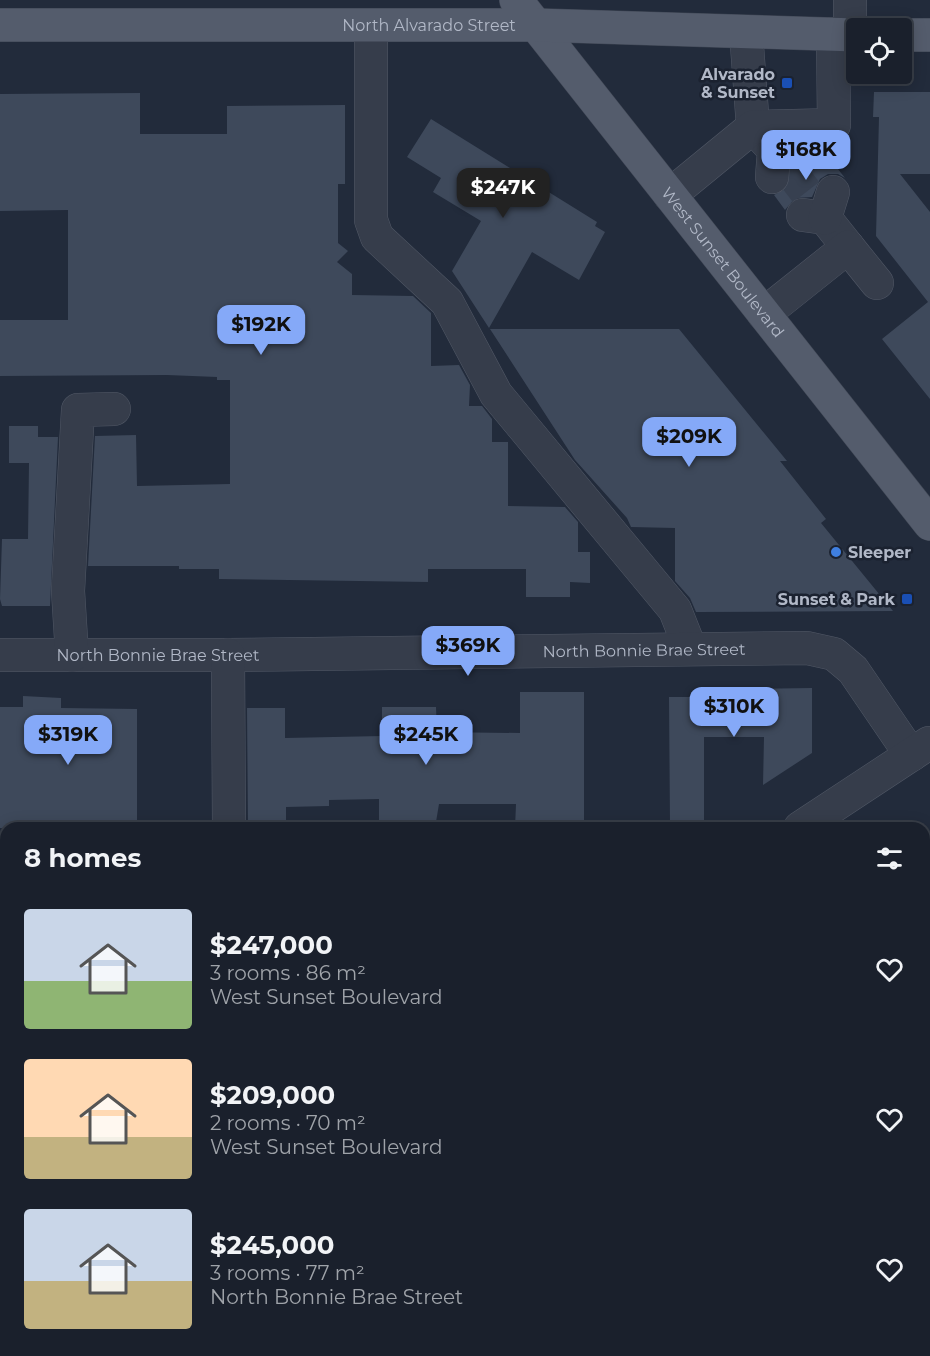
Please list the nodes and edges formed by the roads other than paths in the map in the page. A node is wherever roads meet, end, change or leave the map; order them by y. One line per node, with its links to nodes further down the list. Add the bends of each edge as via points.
1 (850, 0): 3 (street)
2 (526, 13): 5 (main road, North Alvarado Street); 6 (main road, North Alvarado Street); 11 (main road, West Sunset Boulevard)
3 (848, 18)
4 (0, 25): 5 (main road, North Alvarado Street)
5 (371, 27): 18 (street, via 371,220 377,237 447,302 496,394 675,610)
6 (746, 32): 7 (main road, North Alvarado Street); 10 (street)
7 (846, 35): 10 (street, via 834,125)
8 (912, 35): 9 (main road)
9 (930, 35)
10 (778, 154): 11 (street)
11 (670, 195): 15 (main road, West Sunset Boulevard)
12 (820, 207): 13 (street)
13 (848, 247): 14 (street); 15 (street)
14 (877, 283)
15 (764, 314): 17 (main road, West Sunset Boulevard)
16 (114, 409): 20 (street, via 78,410 68,591)
17 (930, 524)
18 (690, 648): 21 (street, North Bonnie Brae Street); 22 (street, North Bonnie Brae Street, via 807,648 834,654 853,670)
19 (0, 655): 20 (street, North Bonnie Brae Street)
20 (72, 655): 21 (street, North Bonnie Brae Street)
21 (228, 656): 23 (street)
22 (921, 749): 24 (street)
23 (229, 822)
24 (809, 822)

